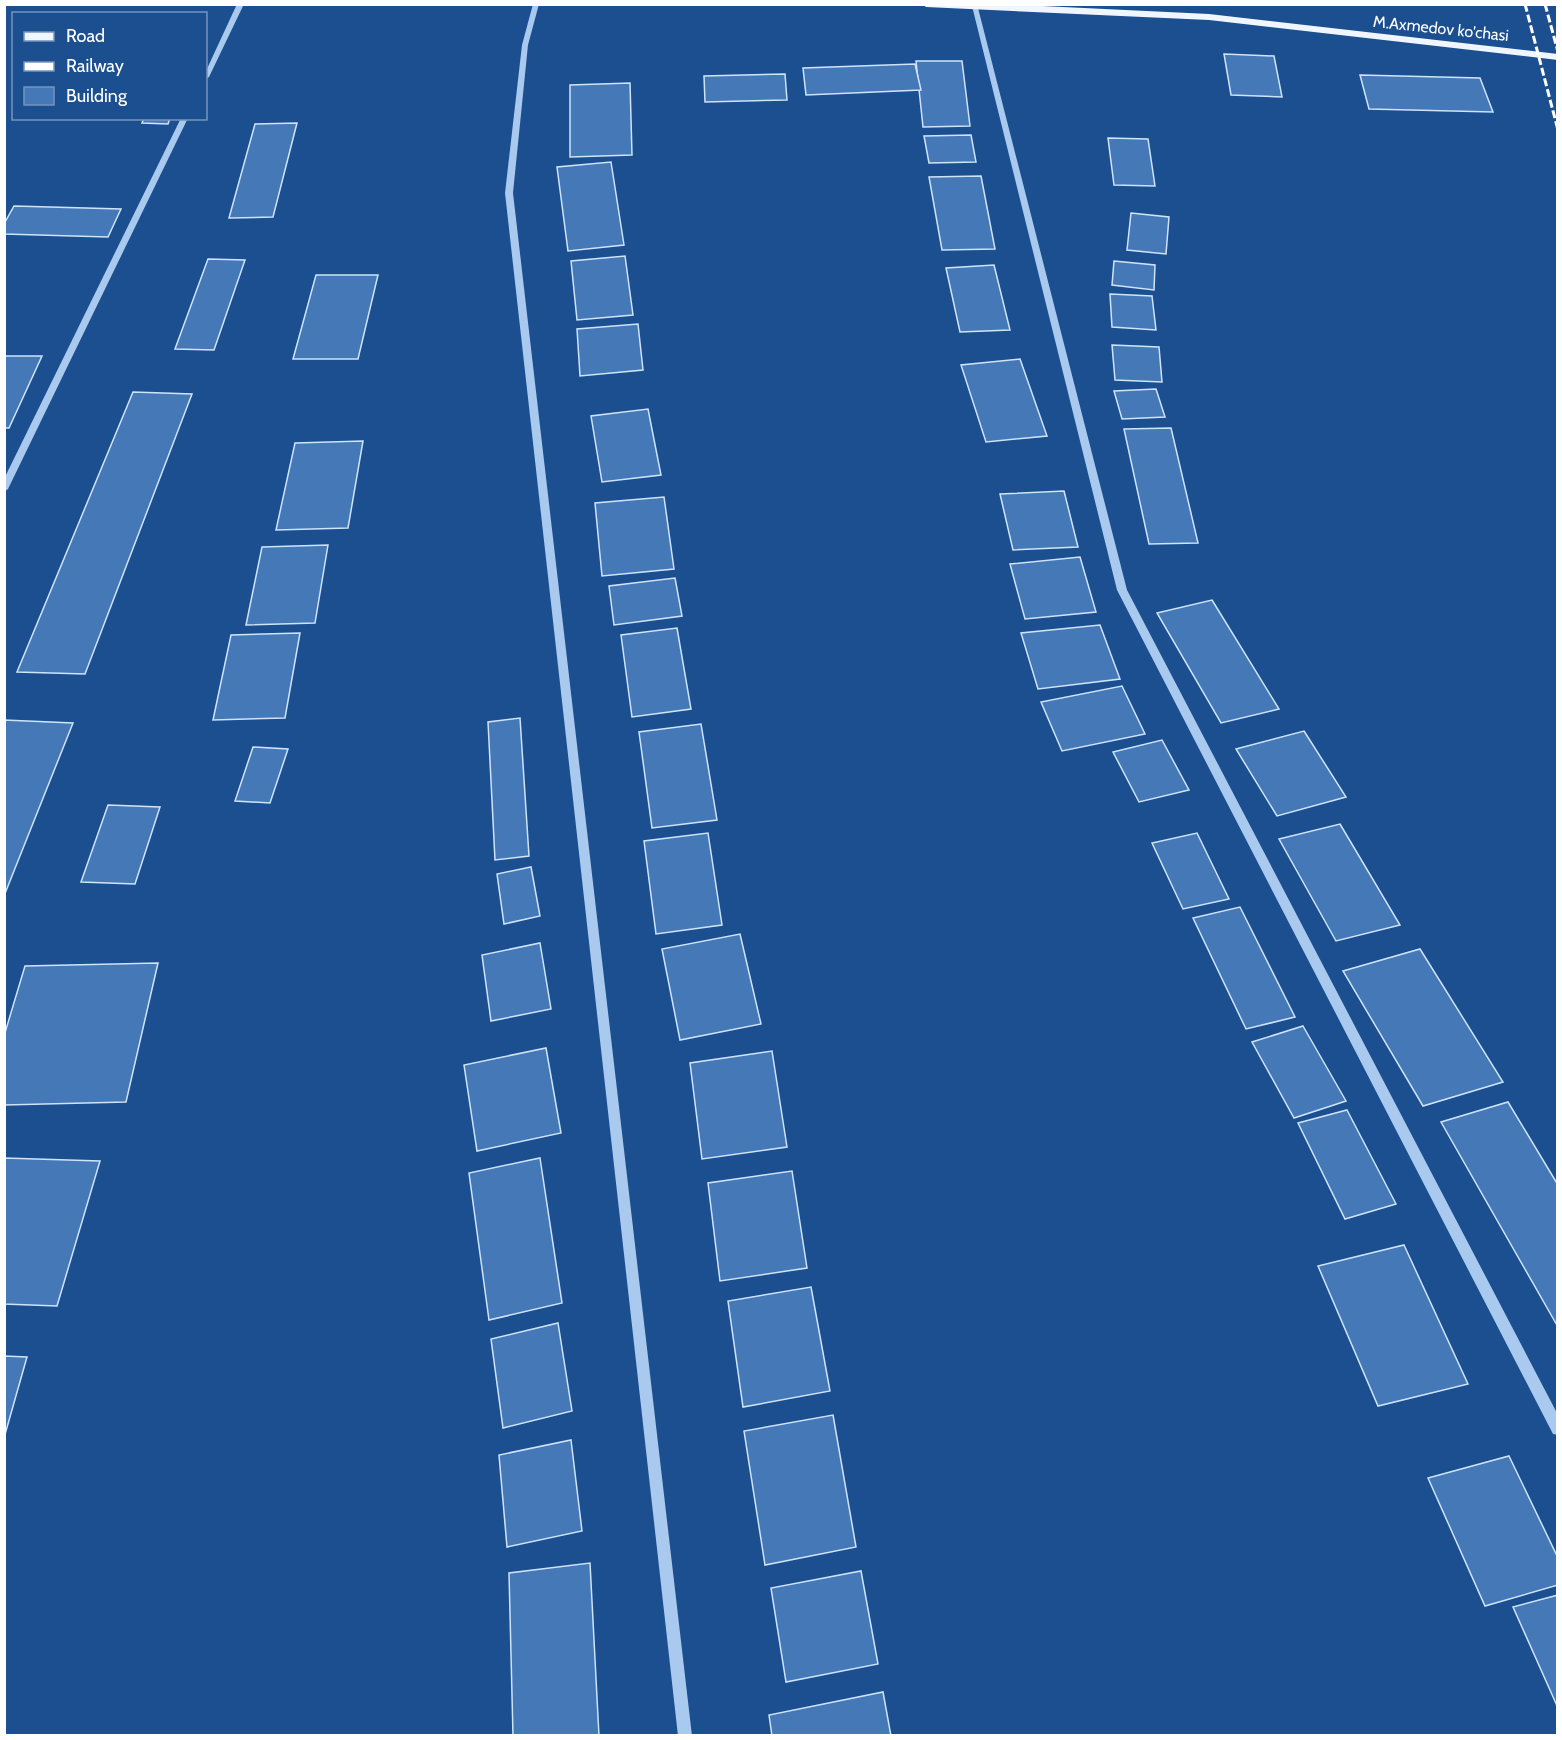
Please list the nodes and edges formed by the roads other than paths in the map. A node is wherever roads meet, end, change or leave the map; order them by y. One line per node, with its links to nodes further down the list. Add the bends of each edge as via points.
1 (241, 4): 6 (street)
2 (536, 4): 10 (street, via 525,45 509,193)
3 (926, 4): 4 (main road, M.Axmedov ko'chasi)
4 (975, 6): 5 (main road, M.Axmedov ko'chasi, via 1209,17); 9 (street, via 1122,590)
5 (1557, 57)
6 (207, 75)
7 (184, 120): 8 (street)
8 (4, 489)
9 (1557, 1429)
10 (685, 1736)

